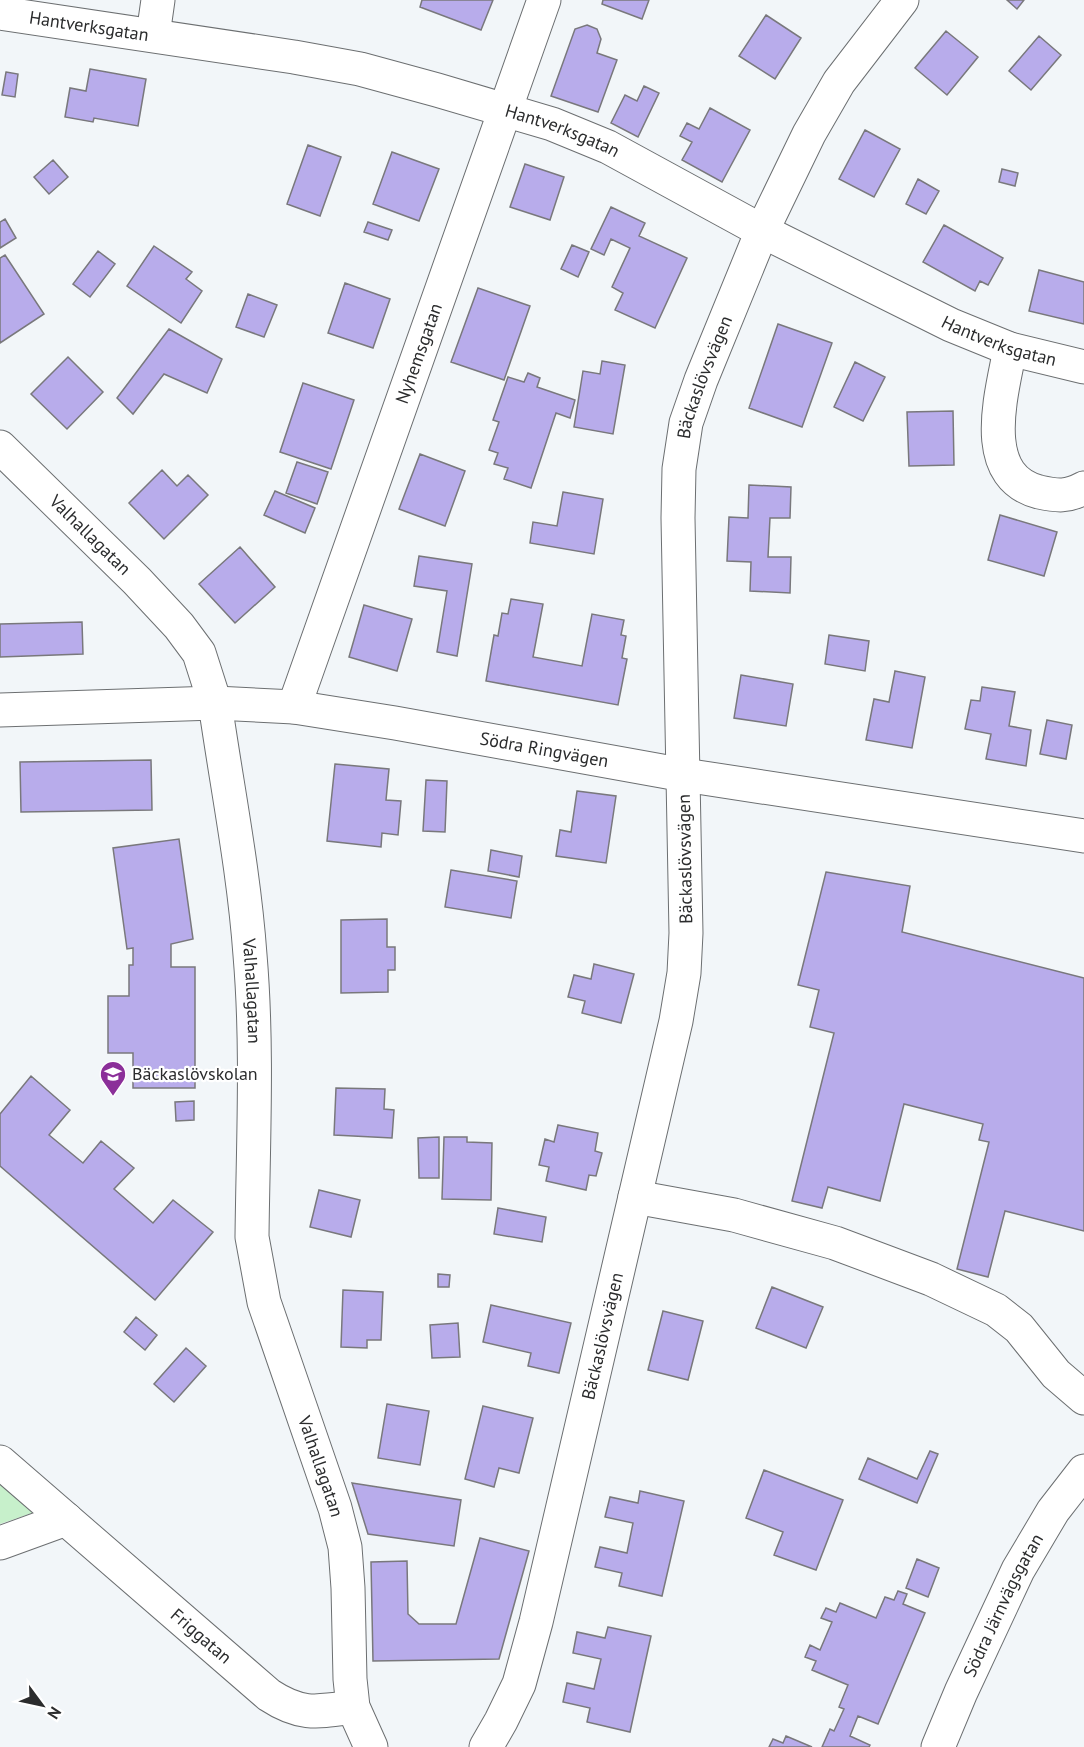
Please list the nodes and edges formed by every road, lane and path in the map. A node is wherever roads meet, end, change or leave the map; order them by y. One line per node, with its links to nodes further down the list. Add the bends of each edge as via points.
1 (158, 0): 5 (street)
2 (544, 0): 6 (street, Nyhemsgatan)
3 (902, 0): 7 (street, Bäckaslövsvägen, via 839,82)
4 (0, 13): 5 (street, Hantverksgatan)
5 (153, 35): 6 (street, Hantverksgatan, via 360,69)
6 (506, 110): 7 (street, Hantverksgatan, via 608,147); 13 (street, Nyhemsgatan)
7 (762, 231): 8 (street, Hantverksgatan, via 951,325); 15 (street, Bäckaslövsvägen, via 686,423 679,469)
8 (1010, 349): 9 (street, Hantverksgatan); 11 (street, via 998,419 1005,466 1015,479 1036,491 1058,496 1072,495)
9 (1084, 367)
10 (0, 447): 12 (street, Valhallagatan, via 179,626 199,653)
11 (1084, 488)
12 (215, 703): 13 (street, Södra Ringvägen); 14 (street, Södra Ringvägen); 23 (street, Valhallagatan, via 250,955 252,1238 264,1302 345,1546)
13 (294, 707): 15 (street, Södra Ringvägen)
14 (0, 710)
15 (684, 775): 16 (street, Södra Ringvägen); 17 (street, Bäckaslövsvägen, via 684,973)
16 (1084, 836)
17 (635, 1197): 18 (street, via 734,1215 835,1243 931,1279 996,1310); 25 (street, Bäckaslövsvägen, via 536,1622 519,1684)
18 (1084, 1398)
19 (0, 1462): 21 (street, Friggatan)
20 (1084, 1471): 26 (street, Södra Järnvägsgatan, via 1053,1511 1018,1570)
21 (66, 1519): 22 (street); 23 (street, Friggatan, via 285,1705 301,1711)
22 (0, 1543)
23 (353, 1707): 24 (street, Valhallagatan)
24 (371, 1747)
25 (486, 1747)
26 (938, 1747)

